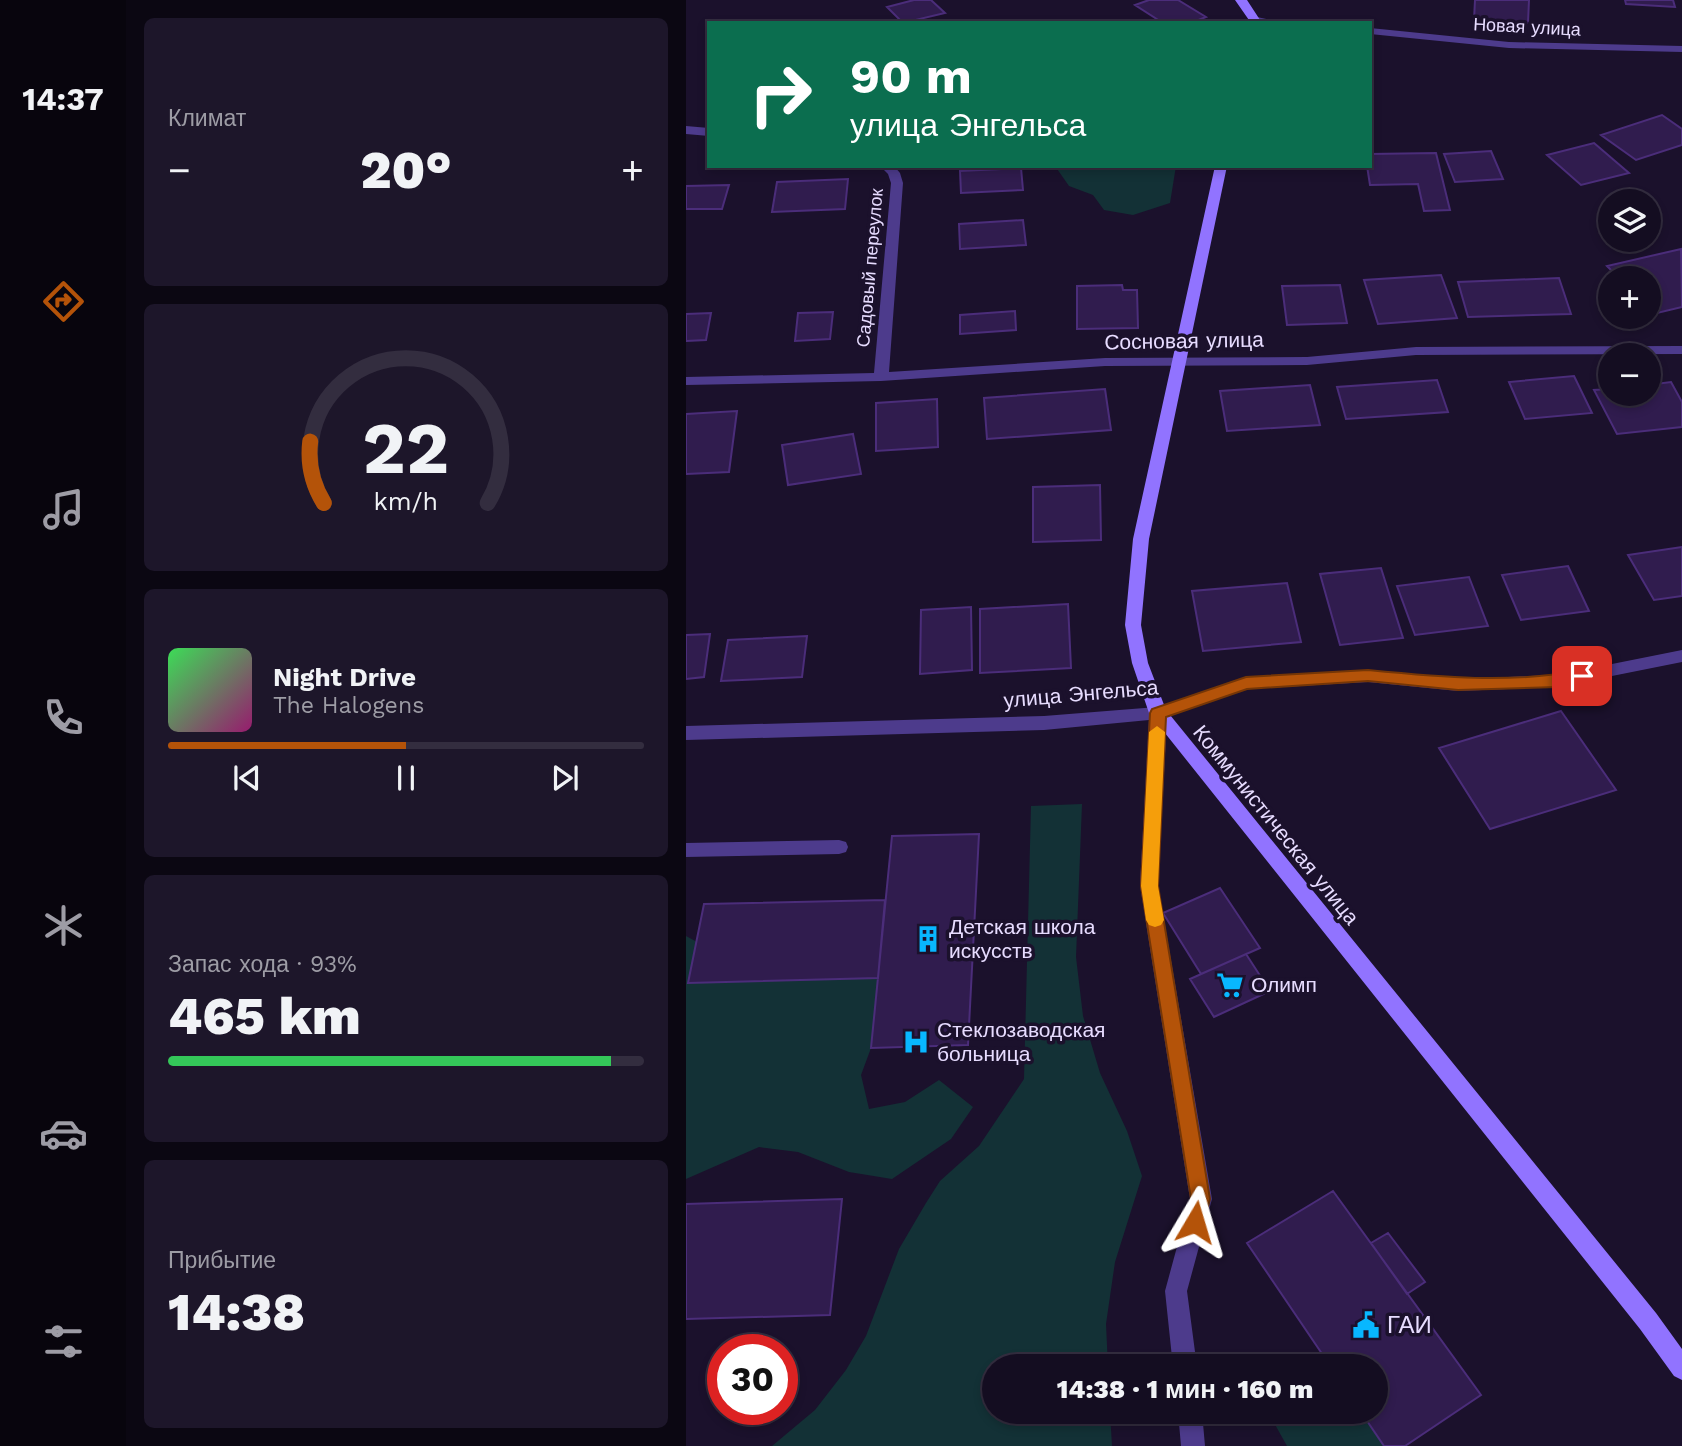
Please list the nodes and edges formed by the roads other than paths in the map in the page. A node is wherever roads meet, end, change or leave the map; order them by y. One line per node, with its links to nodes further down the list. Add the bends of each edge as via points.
1 (1241, 0): 2 (street)
2 (1256, 21)
3 (1372, 31): 4 (street, Новая улица, via 1509,45)
4 (1682, 49)
5 (686, 130): 6 (street)
6 (707, 132)
7 (888, 168): 11 (street, Садовый переулок, via 897,183)
8 (1221, 168): 10 (street, Коммунистическая улица)
9 (1682, 350): 10 (street, Сосновая улица, via 1416,351 1307,361)
10 (1179, 361): 11 (street, Сосновая улица); 14 (street, Коммунистическая улица, via 1141,539 1133,625 1140,663)
11 (880, 377): 12 (street, Сосновая улица)
12 (686, 381)
13 (1682, 656): 14 (street, улица Энгельса, via 1557,681 1458,685 1368,676 1246,683)
14 (1158, 713): 15 (street, улица Энгельса, via 1044,723); 18 (street, via 1149,886 1200,1199 1177,1292); 19 (street, Коммунистическая улица)
15 (686, 733)
16 (839, 847): 17 (street)
17 (686, 850)
18 (1184, 1354)
19 (1682, 1368)
20 (1190, 1424): 21 (street)
21 (1193, 1446)

